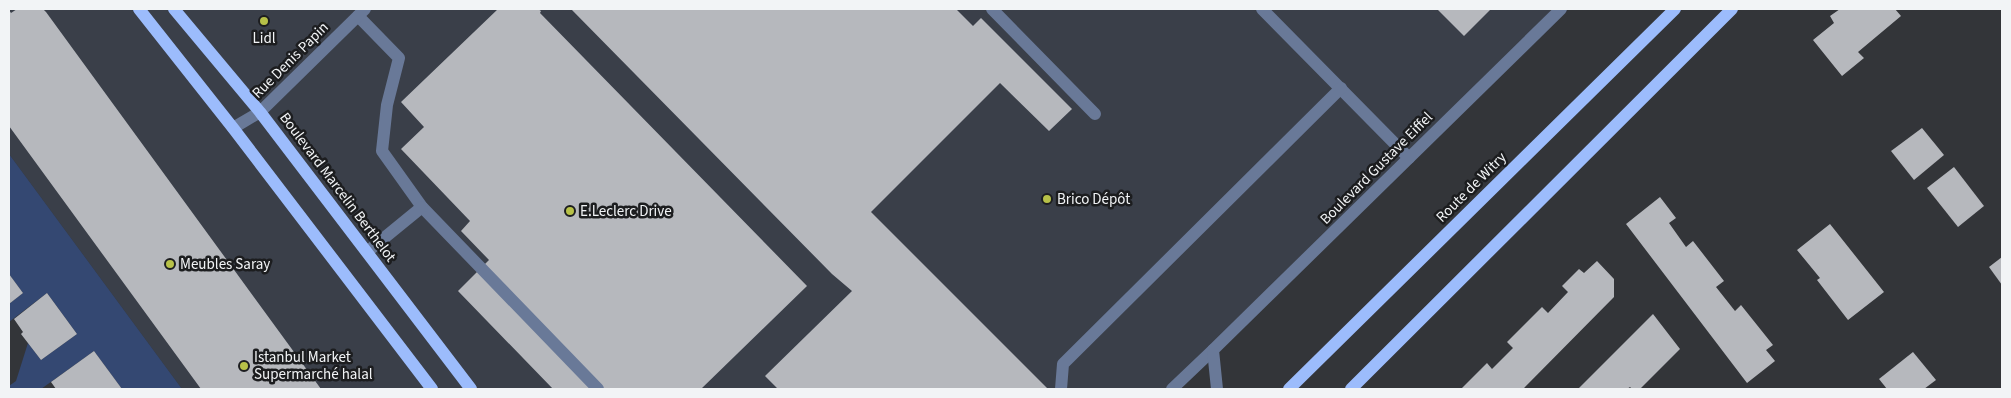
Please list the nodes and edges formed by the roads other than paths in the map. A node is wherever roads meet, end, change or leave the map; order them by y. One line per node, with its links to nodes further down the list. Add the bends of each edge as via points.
1 (139, 9): 12 (main road)
2 (174, 9): 10 (main road, Boulevard Marcelin Berthelot)
3 (992, 9): 11 (street)
4 (1262, 9): 9 (street)
5 (1561, 9): 13 (street, Boulevard Gustave Eiffel)
6 (1675, 9): 23 (main road, Route de Witry)
7 (1732, 9): 24 (main road)
8 (361, 12): 10 (street, Rue Denis Papin); 14 (street, via 399,58 387,105 382,151)
9 (1340, 88): 13 (street); 20 (street, via 1063,364)
10 (260, 112): 12 (street, Rue Denis Papin); 15 (main road, Boulevard Marcelin Berthelot)
11 (1095, 114)
12 (233, 128): 17 (main road)
13 (1409, 158): 16 (street, Boulevard Gustave Eiffel)
14 (422, 206): 15 (street); 19 (street)
15 (367, 252): 18 (main road, Boulevard Marcelin Berthelot)
16 (1213, 350): 21 (street, Boulevard Gustave Eiffel); 22 (street)
17 (432, 389)
18 (471, 389)
19 (598, 389)
20 (1061, 389)
21 (1172, 389)
22 (1217, 389)
23 (1289, 389)
24 (1351, 389)

